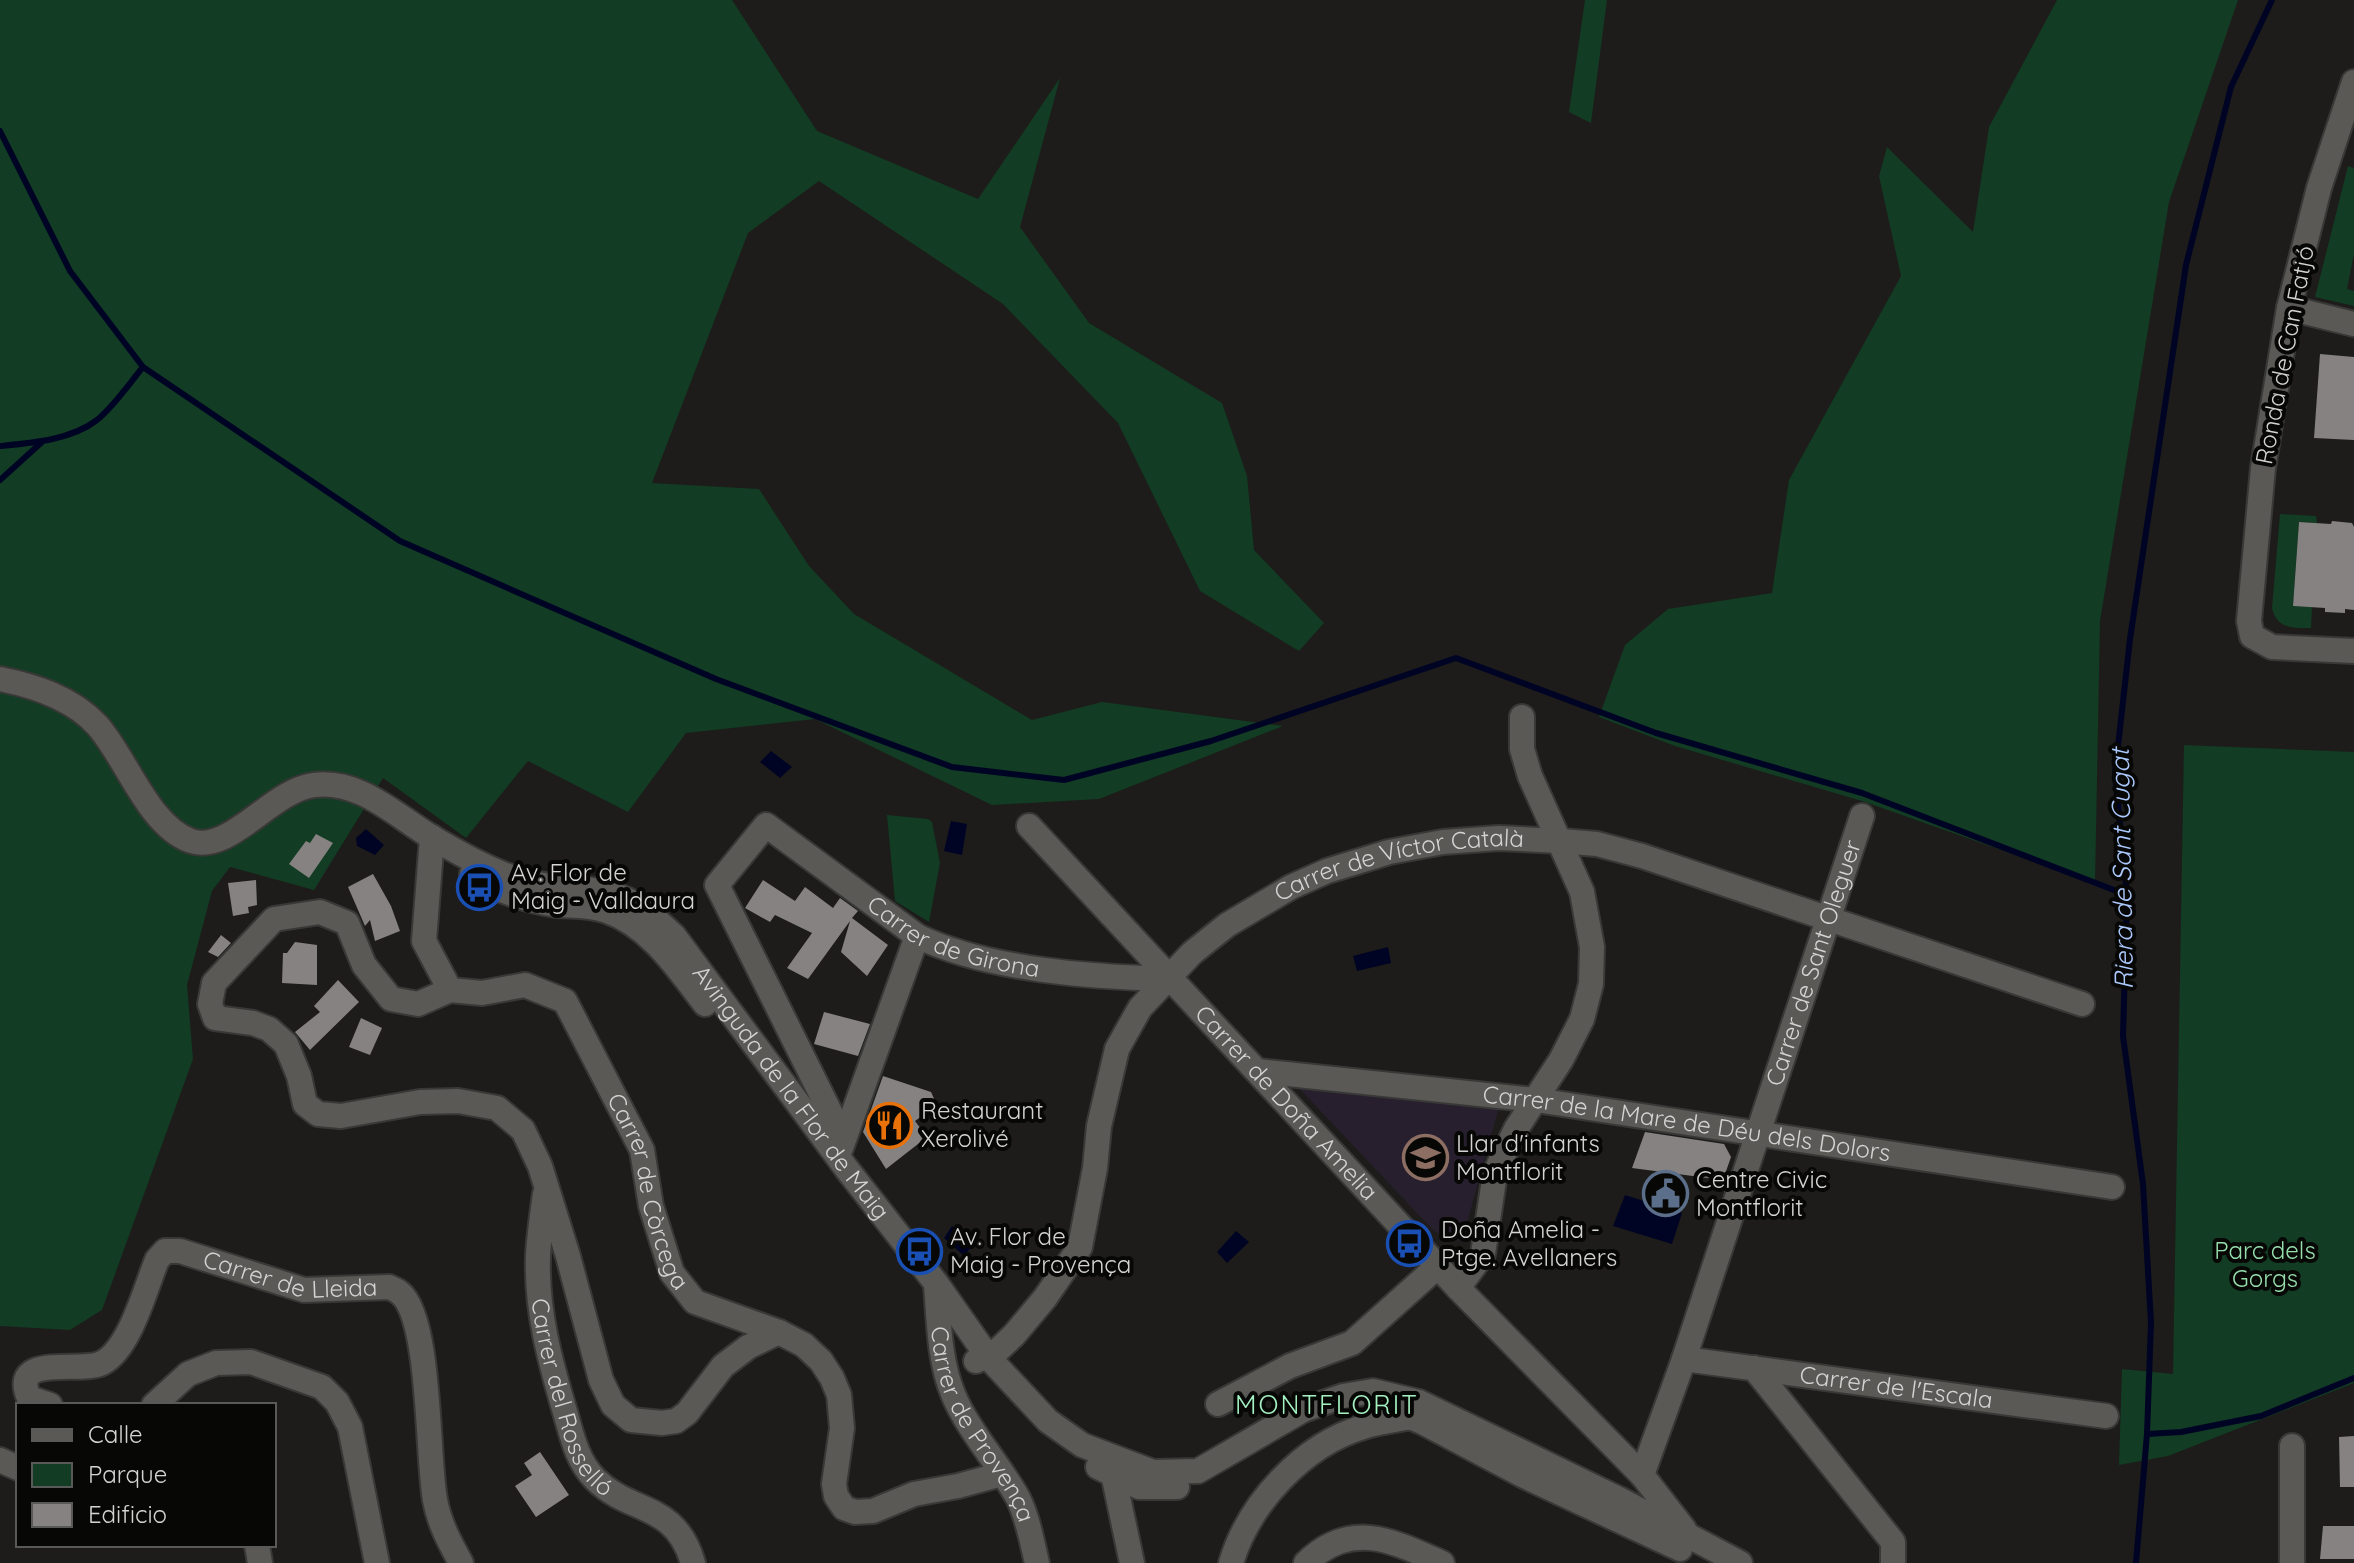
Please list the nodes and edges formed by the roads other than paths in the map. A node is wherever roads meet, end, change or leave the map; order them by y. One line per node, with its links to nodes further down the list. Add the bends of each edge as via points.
1 (2354, 82): 2 (street, Ronda de Can Fatjó, via 2319,188)
2 (2289, 308): 3 (street); 4 (street, Ronda de Can Fatjó, via 2263,468 2250,598 2252,636 2272,647)
3 (2354, 324)
4 (2354, 651)
5 (0, 679): 9 (street, Avinguda de la Flor de Maig, via 38,688 73,705 96,724 151,806 168,826 193,842 221,840 281,797 313,785 345,788 374,799)
6 (1522, 717): 10 (street, via 1522,749 1530,776)
7 (1862, 816): 11 (street, Carrer de Sant Oleguer)
8 (1029, 826): 13 (street, Carrer de Doña Amelia)
9 (432, 837): 14 (street, via 424,941); 19 (street, Avinguda de la Flor de Maig, via 519,880 612,894 651,914 674,936)
10 (1561, 841): 11 (street, Carrer de Víctor Català, via 1642,856); 13 (street, Carrer de Víctor Català, via 1443,842 1327,871 1227,925); 17 (street, via 1582,892 1592,947 1591,984 1582,1019)
11 (1827, 918): 15 (street, Carrer de Víctor Català); 18 (street, Carrer de Sant Oleguer)
12 (917, 936): 13 (street, Carrer de Girona, via 980,957 1072,975); 19 (street); 19 (street, Carrer de Girona, via 766,825 717,885)
13 (1169, 979): 16 (street, Carrer de Doña Amelia); 27 (street, Carrer de Víctor Català, via 1140,1008 1117,1049 1080,1247 1014,1335)
14 (450, 990): 20 (street, via 418,1004 391,999 364,965 347,923 320,912 274,919 214,983 210,1004 215,1018 253,1023 286,1044 305,1104 318,1114 341,1116 420,1102 497,1108 523,1130); 26 (street, Carrer de Còrcega, via 482,993 525,985 565,1001 642,1150 651,1206 672,1273 695,1302)
15 (2082, 1004)
16 (1258, 1071): 17 (street, Carrer de la Mare de Déu dels Dolors); 22 (street, Carrer de Doña Amelia)
17 (1536, 1100): 18 (street, Carrer de la Mare de Déu dels Dolors); 24 (street, via 1495,1173 1483,1254)
18 (1756, 1134): 21 (street, Carrer de la Mare de Déu dels Dolors); 28 (street, Carrer de Sant Oleguer)
19 (837, 1153): 23 (street, Avinguda de la Flor de Maig); 25 (street, Avinguda de la Flor de Maig)
20 (546, 1184): 26 (street, via 601,1380 613,1405 631,1420 676,1421 723,1366); 44 (street, Carrer del Rosselló, via 538,1255 541,1315 580,1459 602,1485 670,1523 681,1534)
21 (2112, 1187)
22 (1439, 1265): 24 (street, Carrer de Doña Amelia); 32 (street, via 1352,1343 1290,1366)
23 (936, 1283): 25 (street, Carrer de Provença); 27 (street, Avinguda de la Flor de Maig)
24 (1458, 1288): 38 (street, Carrer de Doña Amelia)
25 (938, 1312): 27 (street, Avinguda de la Flor de Maig); 37 (street, Carrer de Provença, via 952,1391)
26 (779, 1332): 37 (street, Carrer de Còrcega, via 821,1361 839,1395 842,1428 834,1484 844,1508 873,1511 914,1494)
27 (981, 1359): 36 (street, Avinguda de la Flor de Maig, via 1019,1414 1063,1450)
28 (1684, 1359): 29 (street, Carrer de l'Escala); 38 (street, Carrer de Sant Oleguer)
29 (1754, 1368): 33 (street, Carrer de l'Escala); 51 (street, via 1893,1542)
30 (44, 1403): 43 (street, Carrer de Lleida, via 29,1398 29,1375 43,1367 91,1367 114,1354 165,1251 180,1251 304,1290 389,1287 408,1304 420,1341 434,1496)
31 (156, 1403): 42 (street, via 188,1374 216,1363 251,1362 322,1387 350,1427)
32 (1218, 1404)
33 (2106, 1416)
34 (1412, 1417): 36 (street, Avinguda de la Flor de Maig, via 1387,1407 1353,1407 1313,1420 1216,1480 1181,1487 1139,1487); 41 (street, Avinguda de la Flor de Maig); 47 (street, via 1362,1427 1318,1449 1285,1474 1237,1542)
35 (2292, 1446): 52 (street)
36 (1112, 1466): 39 (street, Avinguda de la Flor de Maig, via 1198,1471 1303,1410 1373,1391 1419,1402); 46 (street)
37 (1002, 1474): 45 (street, Carrer de Provença, via 1019,1500)
38 (1642, 1475): 39 (street, Carrer de Doña Amelia)
39 (1689, 1536): 41 (street, Carrer de Doña Amelia); 50 (street, Avinguda de la Flor de Maig)
40 (1418, 1557): 48 (street, via 1381,1537 1364,1536 1318,1552); 49 (street)
41 (1707, 1561)
42 (377, 1563)
43 (461, 1563)
44 (693, 1563)
45 (1037, 1563)
46 (1132, 1563)
47 (1231, 1563)
48 (1306, 1563)
49 (1442, 1563)
50 (1740, 1563)
51 (1893, 1563)
52 (2292, 1563)

